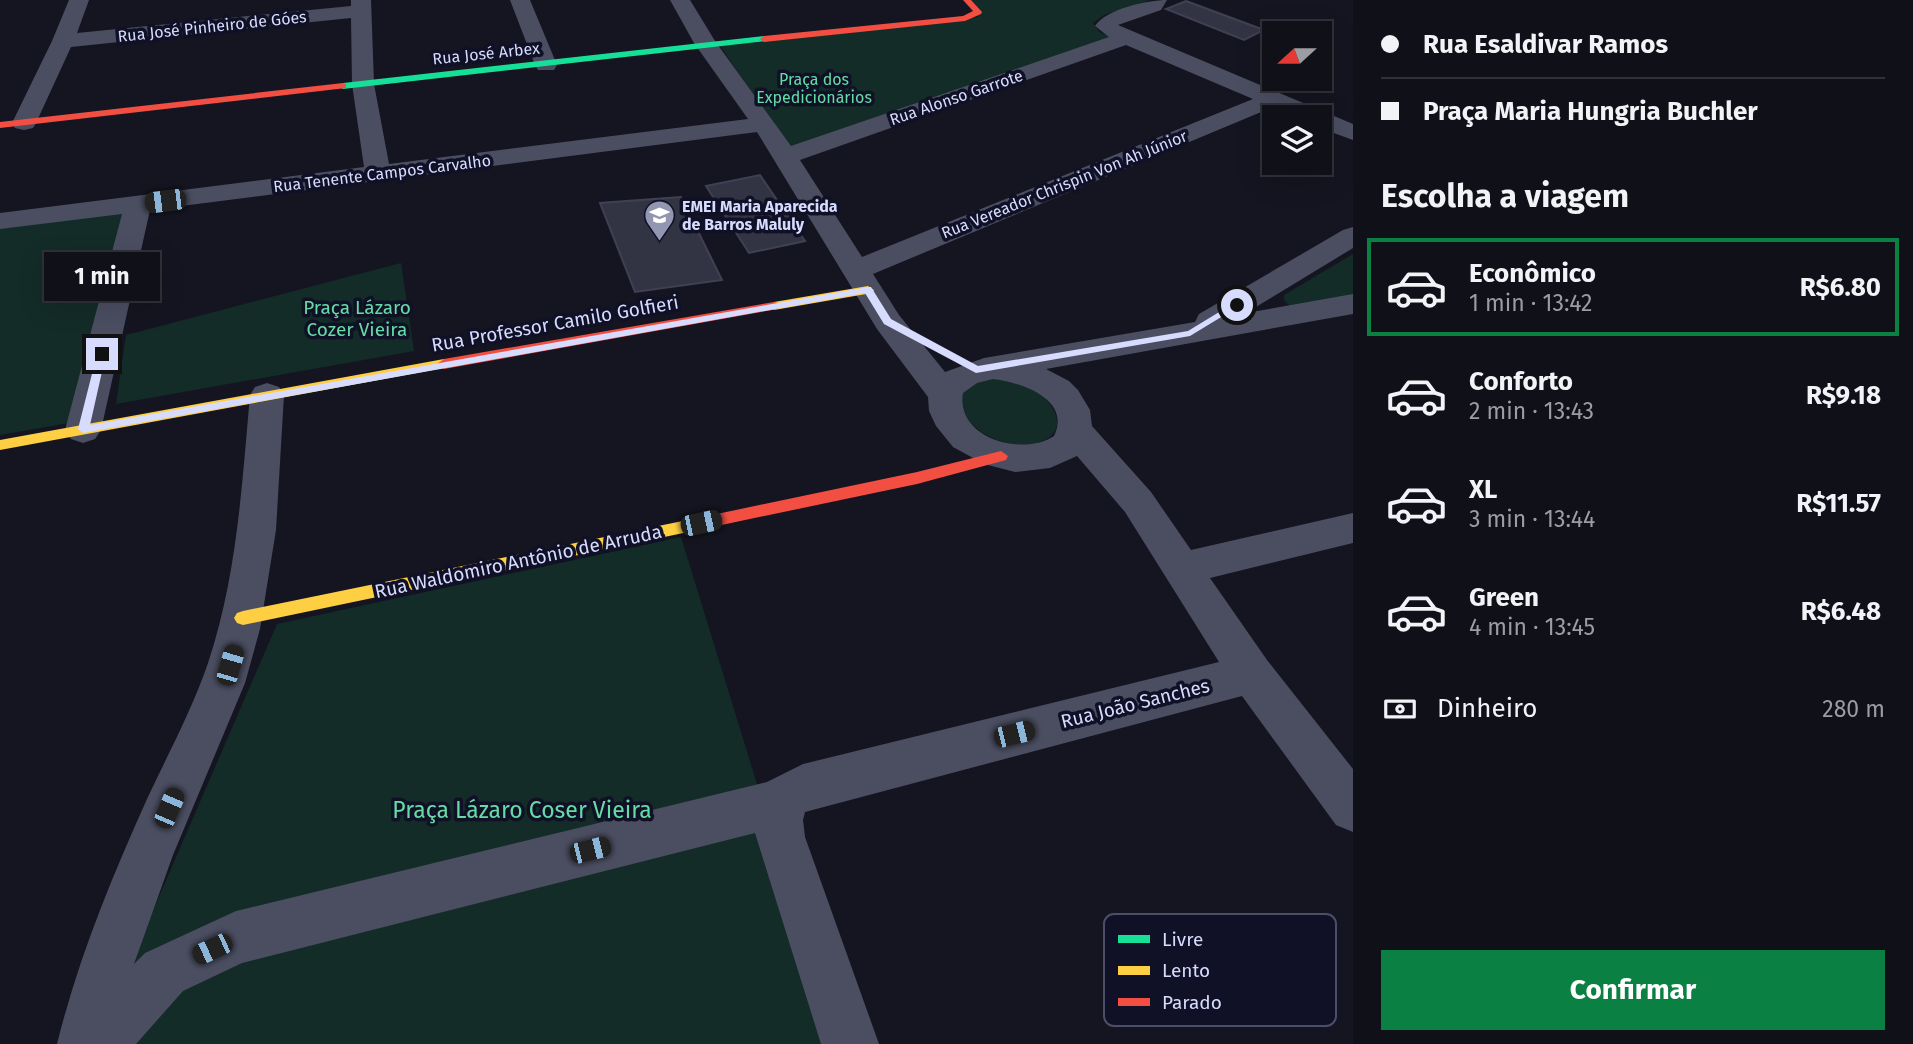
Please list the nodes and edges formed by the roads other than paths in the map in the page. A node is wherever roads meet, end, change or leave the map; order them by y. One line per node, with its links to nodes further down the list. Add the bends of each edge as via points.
1 (79, 0): 8 (street)
2 (520, 0): 10 (street)
3 (680, 0): 9 (street)
4 (1157, 0): 7 (street, Rua Alonso Garrote, via 1154,6 1109,21 1105,26)
5 (361, 5): 8 (street, Rua José Pinheiro de Góes); 11 (street)
6 (971, 8): 9 (street, Rua José Arbex)
7 (1119, 34): 12 (street); 19 (street, Rua Alonso Garrote)
8 (64, 41): 14 (street)
9 (705, 43): 10 (street, Rua José Arbex); 15 (street)
10 (546, 65): 11 (street, Rua José Arbex)
11 (363, 84): 14 (street, Rua José Arbex); 20 (street)
12 (1273, 99): 13 (street); 24 (street, Rua Vereador Chrispin Von Ah Júnior)
13 (1287, 105)
14 (24, 122): 17 (street, Rua José Arbex)
15 (764, 124): 19 (street); 20 (street, Rua Tenente Campos Carvalho)
16 (1332, 124): 18 (street)
17 (0, 125)
18 (1353, 133)
19 (785, 157): 24 (street)
20 (378, 173): 21 (street, Rua Tenente Campos Carvalho)
21 (138, 204): 22 (street, Rua Tenente Campos Carvalho); 33 (street)
22 (0, 221)
23 (1353, 236): 27 (street)
24 (862, 279): 26 (street); 31 (street, Rua Professor Camilo Golfieri)
25 (1353, 304): 27 (street)
26 (888, 321): 29 (street); 32 (street)
27 (1190, 333): 28 (street)
28 (1118, 344): 29 (street); 30 (street)
29 (984, 369): 30 (street, via 1028,374); 32 (street, via 951,383)
30 (1059, 393): 34 (street, via 1075,417)
31 (267, 395): 33 (street, Rua Professor Camilo Golfieri); 43 (street, via 253,571)
32 (945, 395): 35 (street, via 950,423)
33 (83, 429): 36 (street, Rua Professor Camilo Golfieri)
34 (1075, 430): 38 (street, via 1066,446); 40 (street)
35 (962, 436): 37 (street); 39 (street)
36 (0, 445)
37 (1001, 456): 38 (street); 39 (street, Rua Waldomiro Antônio de Arruda)
38 (1047, 456): 40 (street)
39 (917, 478): 43 (street, Rua Waldomiro Antônio de Arruda)
40 (1138, 502): 42 (street)
41 (1353, 528): 42 (street)
42 (1183, 568): 44 (street)
43 (243, 618): 47 (street, via 230,665 119,928 95,998)
44 (1251, 674): 45 (street, Rua João Sanches, via 803,787); 46 (street)
45 (780, 803): 48 (street, Rua João Sanches, via 236,938 164,972); 49 (street, via 780,837)
46 (1353, 808)
47 (86, 1044)
48 (98, 1044)
49 (850, 1044)

